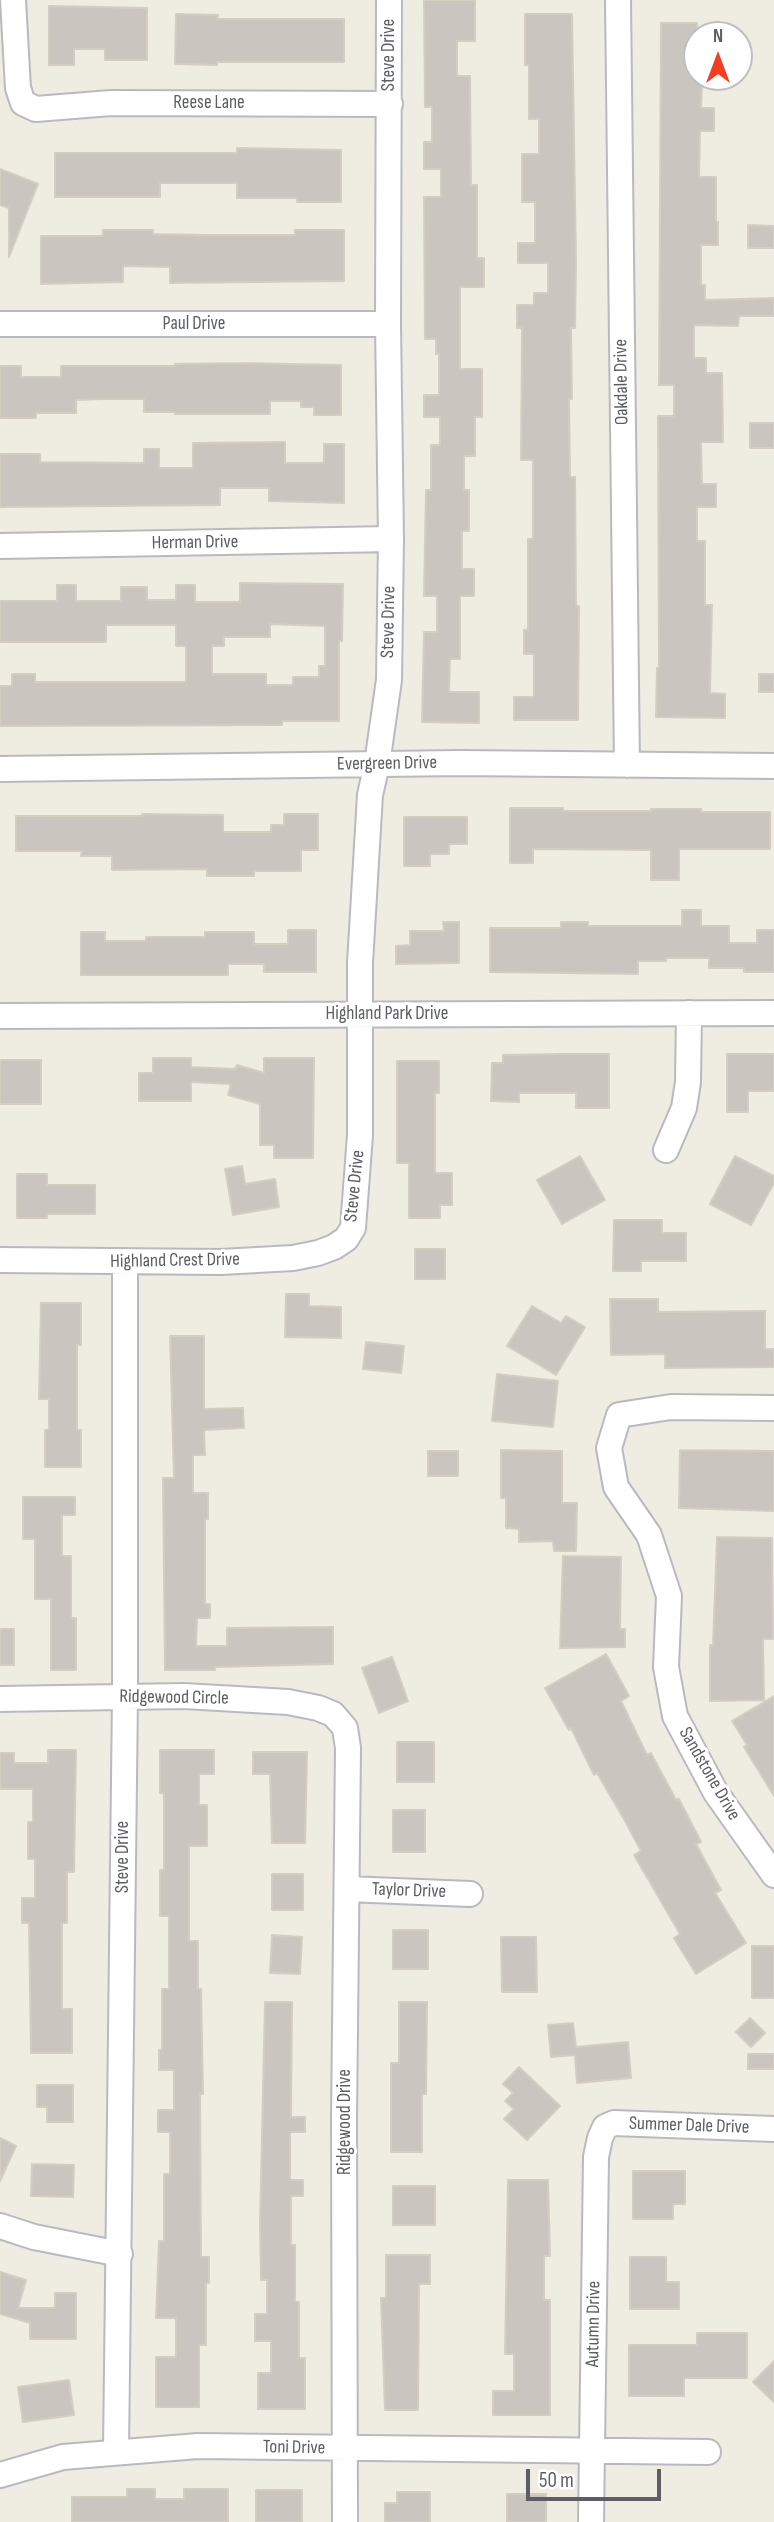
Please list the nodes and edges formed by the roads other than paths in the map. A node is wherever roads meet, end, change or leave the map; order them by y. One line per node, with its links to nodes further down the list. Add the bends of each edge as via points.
1 (13, 0): 4 (street, Reese Lane, via 18,88 23,103 36,109 111,103)
2 (389, 0): 4 (street, Steve Drive)
3 (618, 0): 10 (street, Oakdale Drive)
4 (390, 104): 6 (street, Steve Drive)
5 (0, 324): 6 (street, Paul Drive)
6 (388, 324): 7 (street, Steve Drive)
7 (391, 539): 8 (street, Herman Drive); 9 (street, Steve Drive, via 388,680)
8 (0, 546)
9 (377, 764): 10 (street, Evergreen Drive); 12 (street, Evergreen Drive); 15 (street, Steve Drive, via 370,795)
10 (627, 765): 11 (street, Evergreen Drive)
11 (774, 766)
12 (0, 769)
13 (689, 1013): 14 (street, Highland Park Drive); 15 (street, Highland Park Drive); 17 (street, via 684,1108)
14 (774, 1013)
15 (360, 1014): 16 (street, Highland Park Drive); 18 (street, Steve Drive, via 356,1215)
16 (0, 1016)
17 (666, 1150)
18 (345, 1239): 20 (street, Highland Crest Drive, via 318,1253 293,1258)
19 (0, 1260): 20 (street, Highland Crest Drive)
20 (125, 1262): 22 (street, Steve Drive)
21 (774, 1408): 25 (street, Sandstone Drive, via 671,1407 619,1415 609,1448 616,1486 649,1535 669,1595 666,1667 675,1716 716,1793)
22 (125, 1696): 23 (street, Ridgewood Circle); 24 (street, Ridgewood Circle, via 288,1702 318,1708); 31 (street, Steve Drive)
23 (0, 1699)
24 (342, 1722): 26 (street, Ridgewood Drive, via 348,1748)
25 (774, 1875)
26 (347, 1889): 27 (street, Taylor Drive); 32 (street, Ridgewood Drive)
27 (470, 1894)
28 (605, 2127): 29 (street, Summer Dale Drive, via 661,2123); 34 (street, Autumn Drive, via 596,2157)
29 (774, 2129)
30 (0, 2226): 31 (street)
31 (120, 2254): 33 (street, Steve Drive)
32 (345, 2448): 33 (street, Toni Drive, via 198,2446); 34 (street, Toni Drive); 37 (street, Ridgewood Drive)
33 (116, 2451): 36 (street, Toni Drive, via 63,2457)
34 (592, 2451): 35 (street, Toni Drive); 38 (street, Autumn Drive)
35 (708, 2452)
36 (0, 2475)
37 (345, 2522)
38 (591, 2522)

